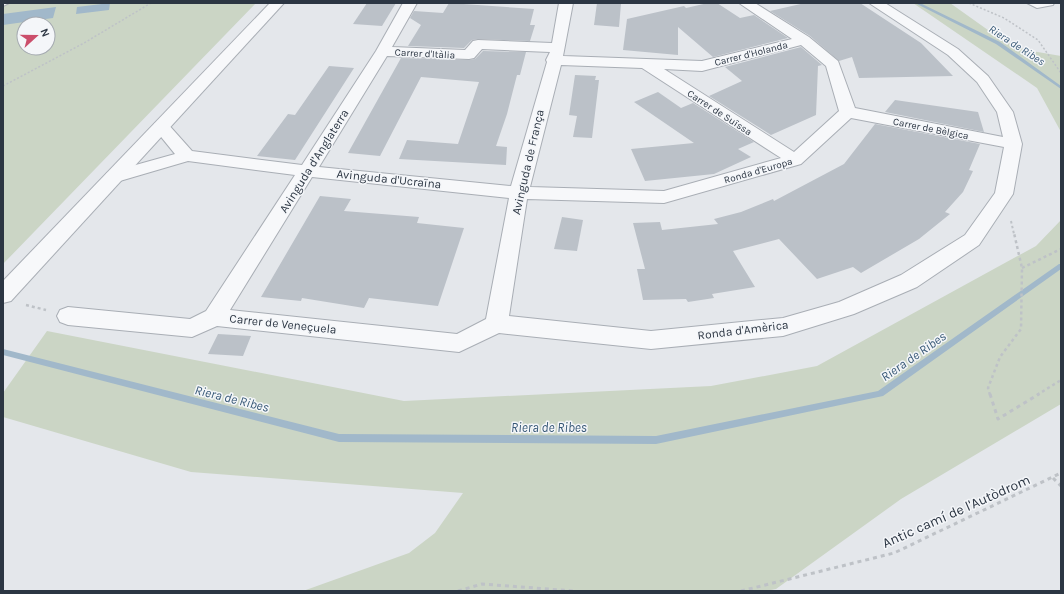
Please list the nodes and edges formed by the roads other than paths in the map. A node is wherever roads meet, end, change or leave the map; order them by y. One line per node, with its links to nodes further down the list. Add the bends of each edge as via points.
1 (277, 3): 15 (street)
2 (410, 3): 9 (street, Avinguda d'Anglaterra)
3 (566, 3): 10 (street, Avinguda de França)
4 (746, 3): 8 (street)
5 (876, 3): 16 (street, Ronda d'Amèrica, via 953,52 983,78 1005,112)
6 (1031, 3): 7 (lane)
7 (1050, 3)
8 (804, 40): 12 (street, Carrer d'Holanda); 14 (street, via 833,64)
9 (383, 51): 10 (street, Carrer d'Itàlia, via 469,56 478,44); 19 (street, Avinguda d'Anglaterra)
10 (555, 54): 11 (street, Carrer d'Itàlia); 21 (street, Avinguda de França)
11 (646, 64): 12 (street, Carrer d'Itàlia); 13 (street, Carrer de Suïssa)
12 (702, 66): 13 (street, Carrer d'Holanda)
13 (691, 92): 18 (street, Carrer de Suïssa)
14 (848, 112): 16 (street, Carrer de Bèlgica); 18 (street, Ronda d'Europa)
15 (161, 127): 17 (street); 20 (street)
16 (1013, 144): 25 (street, Ronda d'Amèrica, via 1004,194 972,240 910,281 846,308 783,327 651,340)
17 (187, 156): 19 (street, Avinguda d'Ucraïna); 20 (street, Avinguda d'Ucraïna)
18 (795, 160): 21 (street, Ronda d'Europa, via 664,197)
19 (308, 171): 21 (street, Avinguda d'Ucraïna); 24 (street, Avinguda d'Anglaterra)
20 (113, 177): 22 (street)
21 (519, 193): 25 (street, Avinguda de França)
22 (3, 295)
23 (68, 316): 24 (street, Carrer de Veneçuela, via 192,328)
24 (214, 317): 25 (street, Carrer de Veneçuela, via 459,343)
25 (496, 324)

